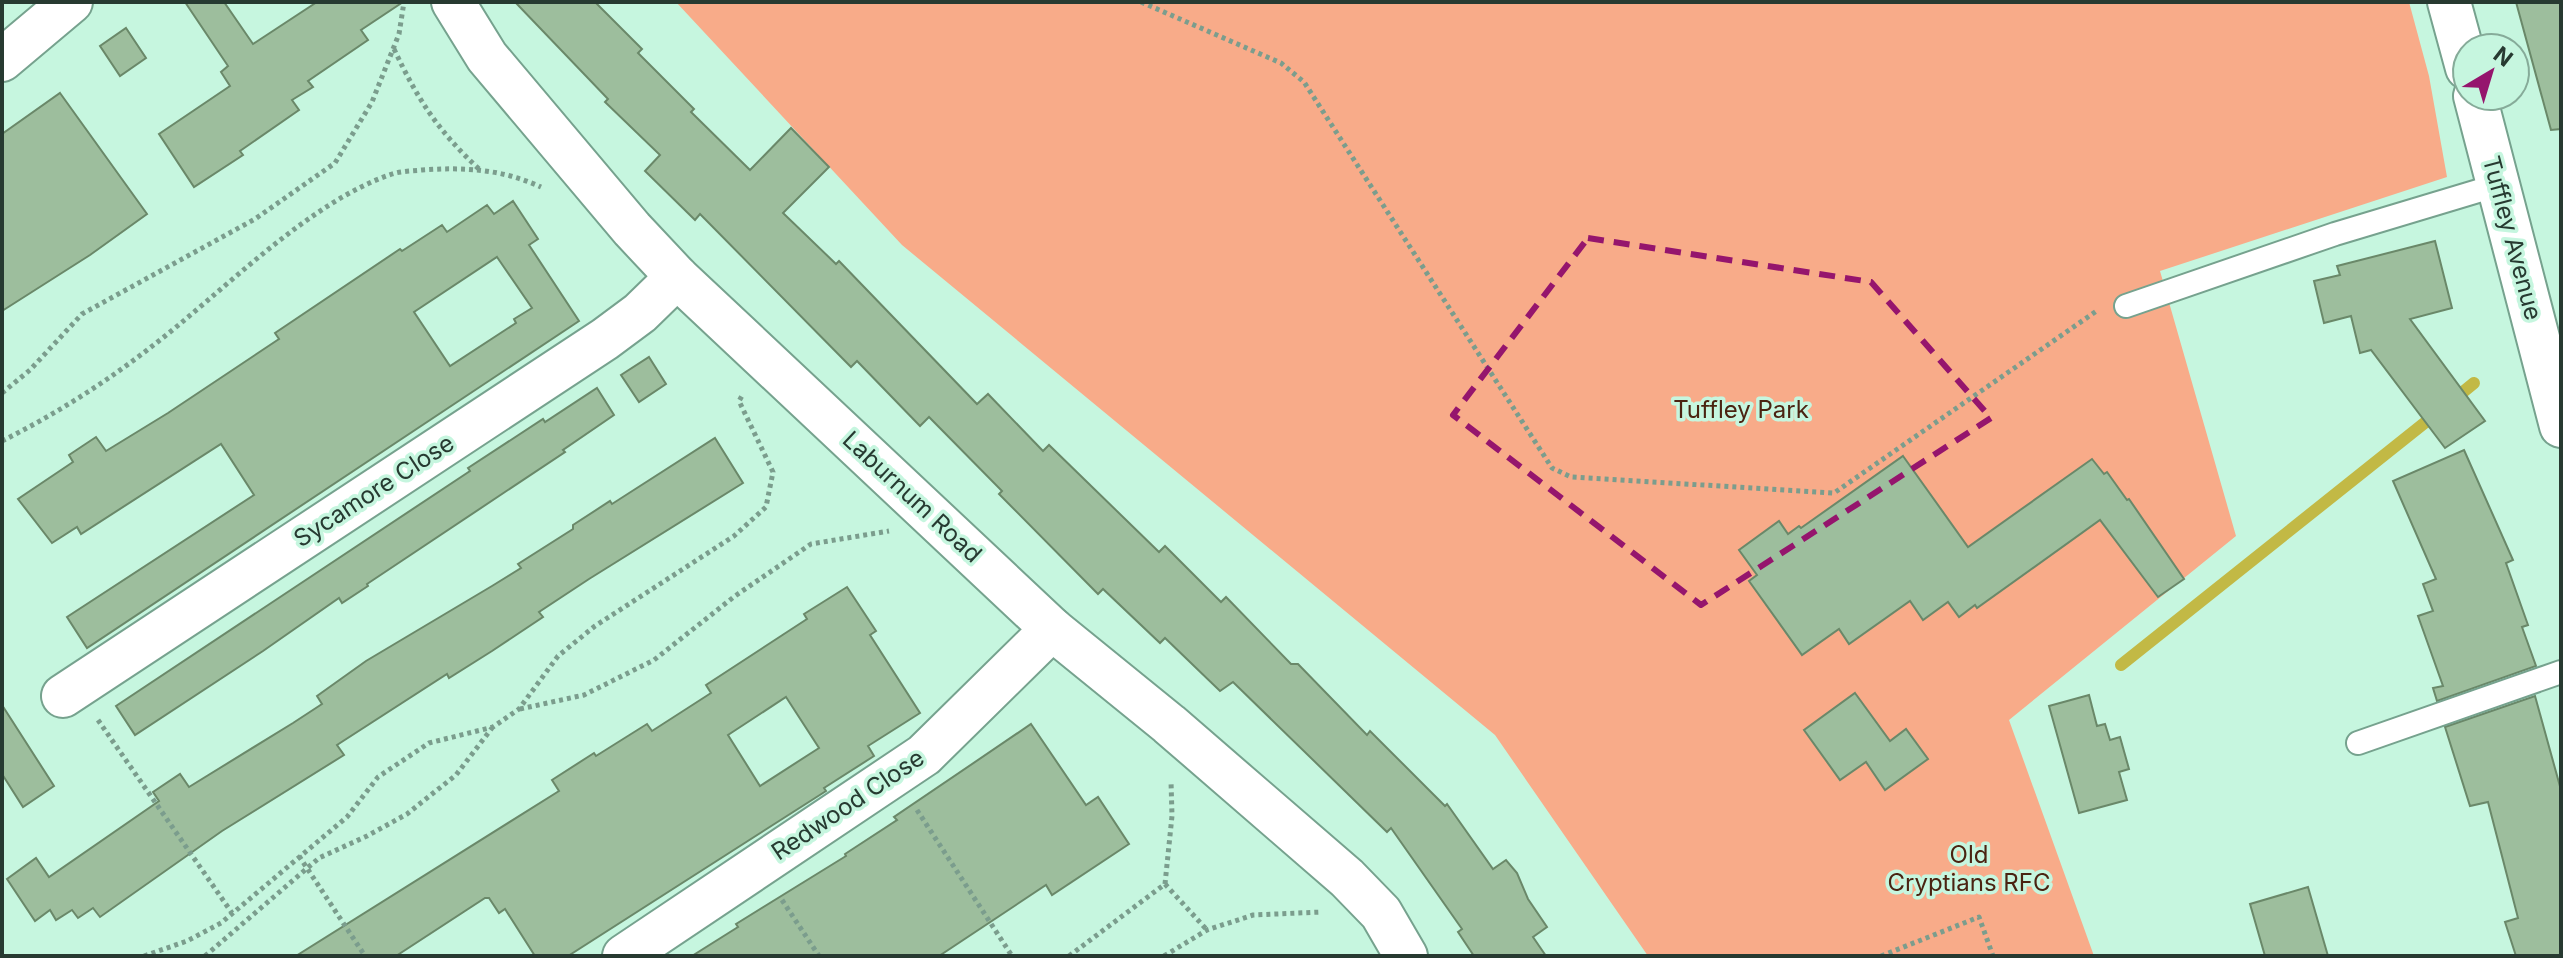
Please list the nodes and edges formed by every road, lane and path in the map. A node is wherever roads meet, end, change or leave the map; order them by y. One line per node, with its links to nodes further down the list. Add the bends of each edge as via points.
1 (71, 2): 8 (street)
2 (404, 2): 7 (path)
3 (453, 2): 13 (street, Laburnum Road, via 487,57)
4 (1141, 2): 14 (path, via 1281,63 1304,82 1552,468 1571,477 1834,493 2108,303)
5 (2449, 2): 6 (street)
6 (2457, 32)
7 (394, 48): 10 (path, via 430,116); 16 (path, via 372,102 335,163 255,219 82,314)
8 (2, 60)
9 (2479, 112): 11 (street, Tuffley Avenue)
10 (480, 170): 12 (path, via 515,175); 18 (path, via 395,173 345,194 149,349)
11 (2498, 185): 14 (lane); 17 (street, Tuffley Avenue)
12 (554, 193)
13 (677, 277): 15 (street, Laburnum Road); 22 (street, Sycamore Close, via 605,339)
14 (2126, 306)
15 (763, 358): 19 (street, Laburnum Road); 23 (path, via 739,401 773,472 766,507 734,536 558,656)
16 (2, 393)
17 (2561, 426)
18 (2, 441)
19 (938, 522): 20 (street, Laburnum Road); 23 (path, via 811,544 654,660 584,695)
20 (1052, 629): 24 (street, Laburnum Road); 27 (street, Redwood Close, via 924,755)
21 (2561, 672): 26 (lane)
22 (69, 692): 32 (path)
23 (519, 709): 25 (path)
24 (1169, 724): 31 (path, via 1172,816); 33 (street, Laburnum Road)
25 (493, 727): 28 (path, via 429,743 403,760 378,777 347,817); 30 (path, via 456,775 407,814 319,858)
26 (2358, 743)
27 (894, 775): 29 (street, Redwood Close); 40 (path)
28 (299, 856): 30 (path); 32 (path)
29 (759, 866): 38 (street, Redwood Close); 39 (path)
30 (306, 870): 36 (path); 37 (path)
31 (1165, 884): 34 (path); 41 (path)
32 (232, 913): 35 (path, via 187,941)
33 (1381, 913): 34 (path, via 1253,915); 43 (street, Laburnum Road)
34 (1207, 930): 42 (path)
35 (144, 956)
36 (205, 956)
37 (365, 956)
38 (624, 956)
39 (819, 956)
40 (1012, 956)
41 (1069, 956)
42 (1164, 956)
43 (1406, 956)
44 (1881, 956): 45 (path, via 1979,917)
45 (1993, 956)

